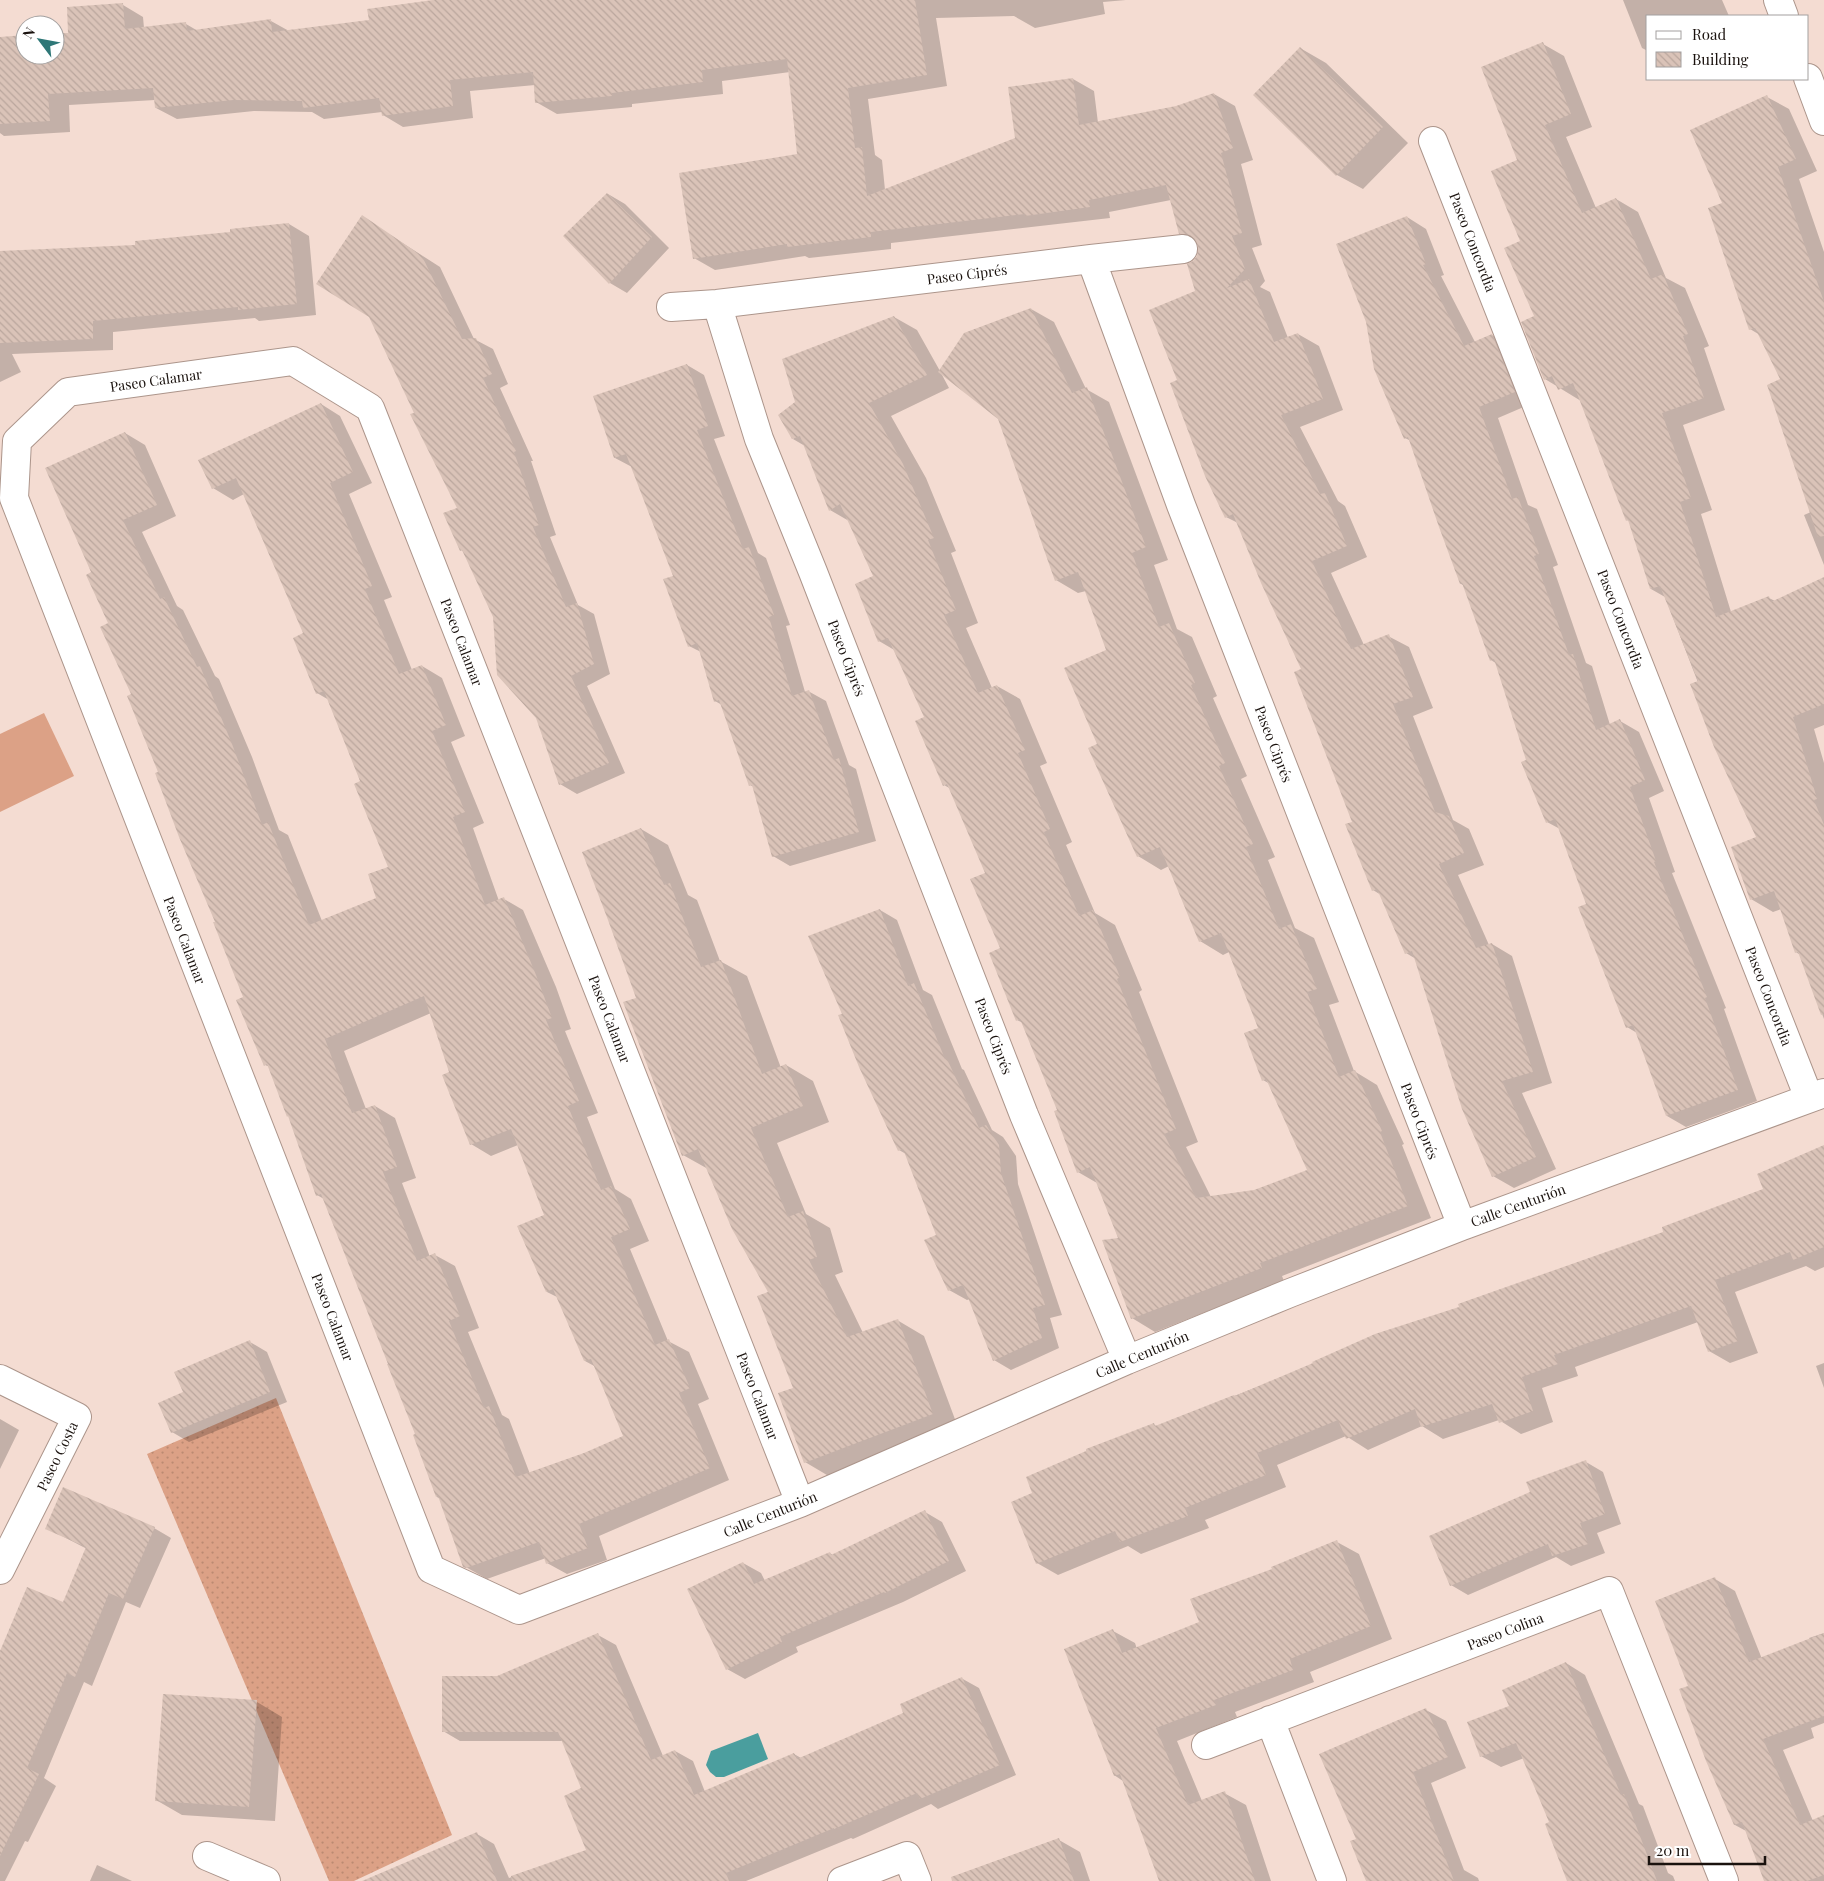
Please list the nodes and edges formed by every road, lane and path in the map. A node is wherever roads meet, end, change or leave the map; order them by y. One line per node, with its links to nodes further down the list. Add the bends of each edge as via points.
1 (1778, 0): 2 (street)
2 (1784, 15)
3 (1809, 80): 4 (street)
4 (1824, 121)
5 (1433, 141): 10 (street, Paseo Concordia)
6 (1183, 249): 7 (street, Paseo Ciprés)
7 (1092, 259): 8 (street, Paseo Ciprés); 11 (street, Paseo Ciprés, via 1182,505)
8 (716, 304): 9 (street); 12 (street, Paseo Ciprés, via 759,439 1024,1115)
9 (671, 307)
10 (1817, 1095): 11 (street, Calle Centurión)
11 (1462, 1226): 12 (street, Calle Centurión)
12 (1127, 1360): 14 (street, Calle Centurión)
13 (0, 1380): 15 (street, Paseo Costa, via 77,1416)
14 (800, 1503): 16 (street, Calle Centurión, via 519,1610); 16 (street, Paseo Calamar, via 370,408 293,361 68,392 17,441 14,498 431,1569)
15 (0, 1570)
16 (467, 1586)
17 (1270, 1720): 18 (street); 23 (street); 24 (street, Paseo Colina, via 1609,1591)
18 (1206, 1745)
19 (208, 1856): 20 (street)
20 (262, 1880)
21 (842, 1881): 22 (street, via 907,1856)
22 (917, 1881)
23 (1332, 1881)
24 (1724, 1881)

